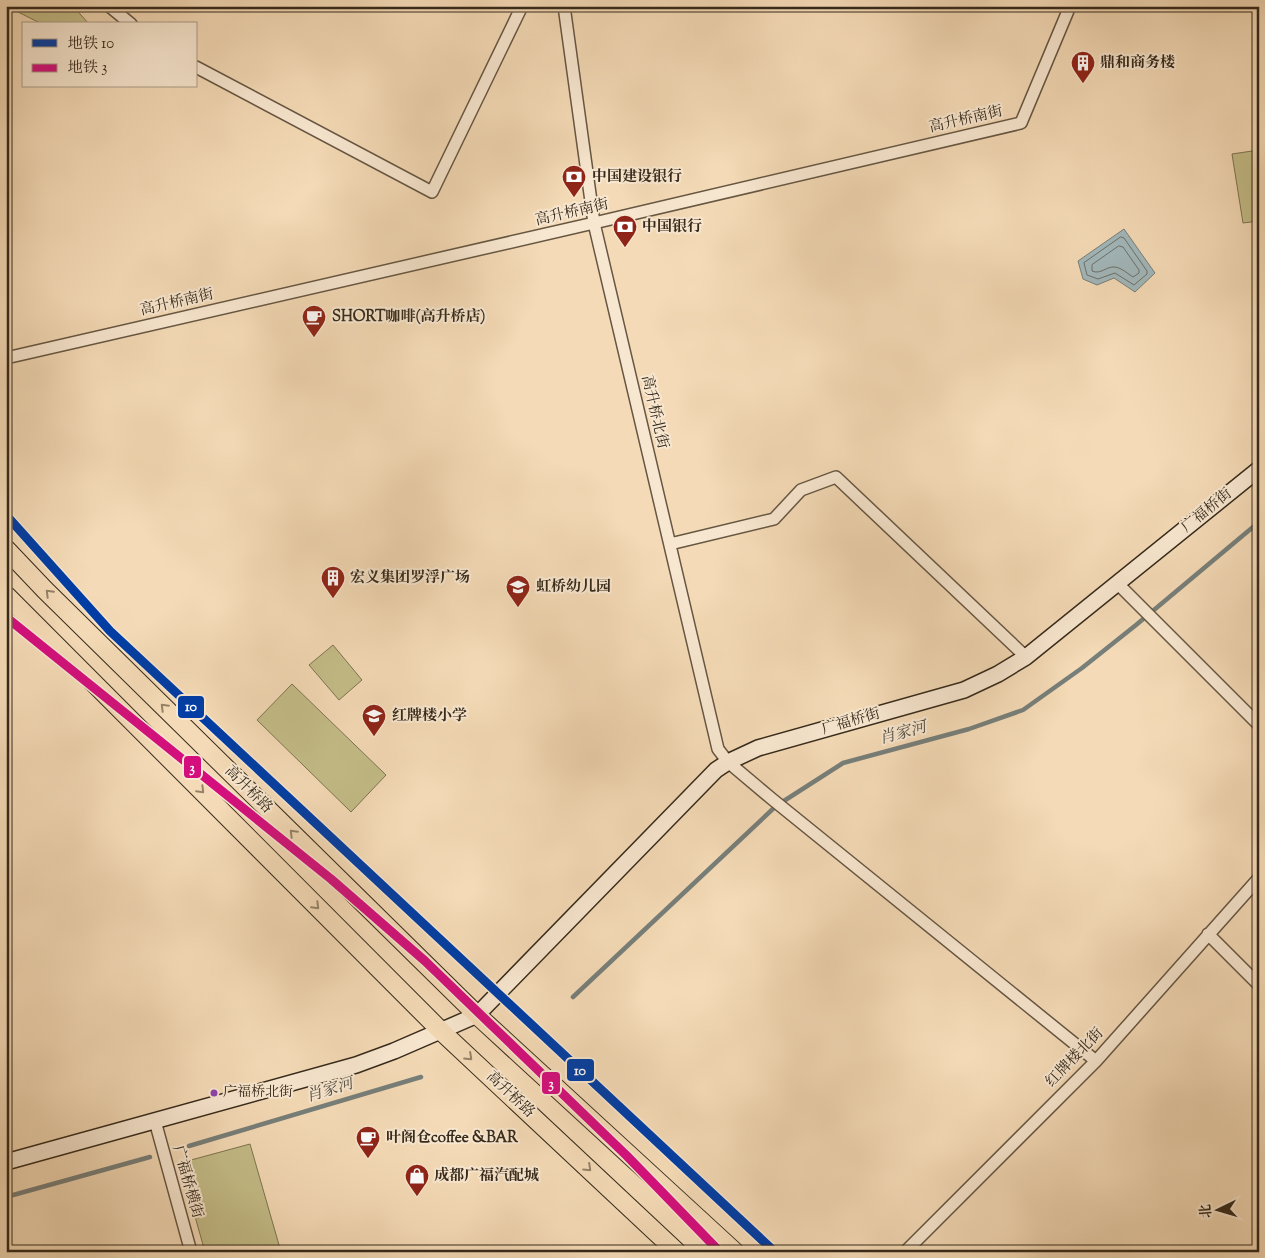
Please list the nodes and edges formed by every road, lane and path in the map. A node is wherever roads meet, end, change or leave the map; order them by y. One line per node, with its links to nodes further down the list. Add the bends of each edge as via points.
1 (109, 6): 5 (street)
2 (522, 6): 6 (street, via 432,192)
3 (564, 6): 7 (street, 高升桥北街)
4 (1070, 6): 7 (street, 高升桥南街, via 1021,123)
5 (129, 22)
6 (198, 68)
7 (594, 223): 8 (street, 高升桥南街); 10 (street, 高升桥北街)
8 (6, 358)
9 (1259, 469): 12 (main road, 广福桥街)
10 (670, 544): 14 (street, via 774,519 801,490 836,477); 16 (street, 高升桥北街, via 718,749)
11 (6, 549): 20 (main road, 高升桥路, one-way to 11)
12 (1117, 583): 14 (main road, 广福桥街); 15 (street)
13 (6, 595): 21 (main road, 高升桥路, one-way to 21)
14 (1026, 657): 16 (main road, 广福桥街, via 964,690 758,748)
15 (1259, 725)
16 (728, 762): 20 (main road, 广福桥街, via 709,777); 22 (street, 高升桥北街)
17 (1259, 878): 18 (street, 红牌楼北街)
18 (1208, 934): 19 (street); 22 (street, 红牌楼北街)
19 (1259, 985)
20 (477, 1015): 21 (main road); 27 (main road, 高升桥路)
21 (441, 1031): 23 (main road, via 356,1065); 26 (main road, 高升桥路, one-way to 26)
22 (1096, 1060): 28 (street, 红牌楼北街)
23 (155, 1121): 24 (main road); 25 (street, 广福桥横街)
24 (6, 1162)
25 (191, 1252)
26 (677, 1252)
27 (735, 1252)
28 (905, 1252)

